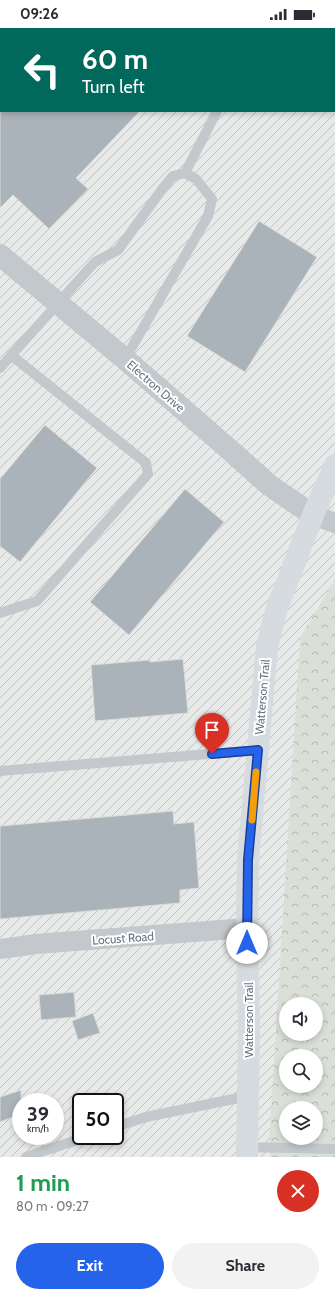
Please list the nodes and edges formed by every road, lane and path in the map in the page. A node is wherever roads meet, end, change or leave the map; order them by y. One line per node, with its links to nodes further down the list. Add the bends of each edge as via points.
1 (216, 112): 2 (lane)
2 (185, 173): 4 (lane, via 173,176 118,250 95,262); 6 (lane, via 196,178 212,199 208,216)
3 (0, 255): 4 (street, Electron Drive)
4 (58, 302): 5 (lane); 6 (street, Electron Drive)
5 (11, 355): 7 (lane); 11 (lane, via 146,463 148,474 37,601)
6 (124, 359): 9 (street, Electron Drive, via 269,485)
7 (0, 368)
8 (335, 465): 9 (main road, Watterson Trail)
9 (313, 515): 10 (street); 12 (main road, Watterson Trail, via 276,611 267,647)
10 (335, 523)
11 (0, 613)
12 (258, 750): 13 (lane); 14 (main road, Watterson Trail, via 248,860)
13 (0, 771)
14 (247, 928): 15 (street, Locust Road); 16 (main road, Watterson Trail)
15 (0, 949)
16 (248, 1096): 17 (lane, via 146,1117); 20 (main road, Watterson Trail)
17 (124, 1124)
18 (72, 1142): 21 (lane)
19 (335, 1149): 20 (lane)
20 (247, 1152)
21 (26, 1157)

